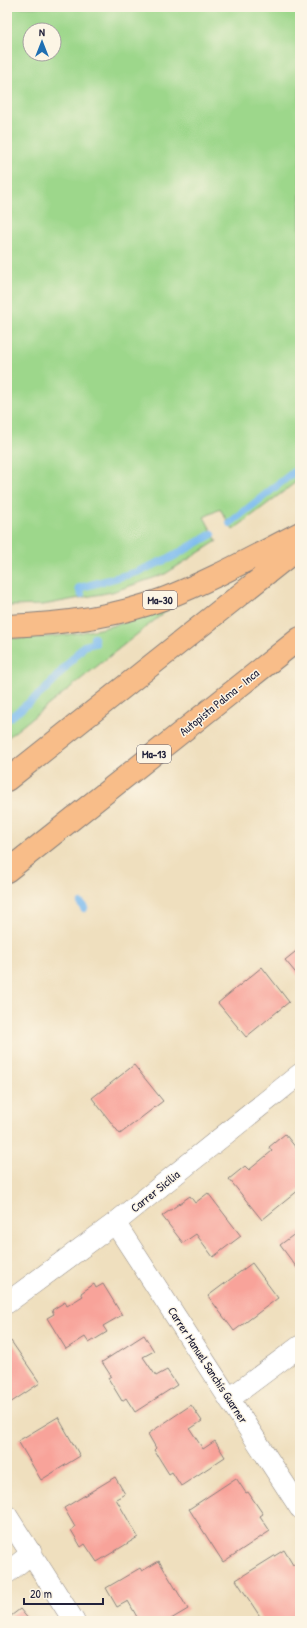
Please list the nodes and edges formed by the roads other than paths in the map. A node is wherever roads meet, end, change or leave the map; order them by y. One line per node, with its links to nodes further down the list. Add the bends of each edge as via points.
1 (300, 533): 3 (highway, Ma-30, via 162,599 120,612 82,619)
2 (300, 547): 5 (highway)
3 (7, 626)
4 (300, 638): 6 (highway, Autopista Palma - Inca / Ma-13)
5 (7, 780)
6 (7, 871)
7 (300, 1074): 8 (street, Carrer Sicília)
8 (115, 1223): 9 (street, Carrer Sicília); 11 (street, Carrer Manuel Sanchís Guarner)
9 (7, 1303)
10 (300, 1346): 11 (street)
11 (229, 1399): 12 (street, Carrer Manuel Sanchís Guarner)
12 (300, 1508)
13 (7, 1516): 14 (street)
14 (32, 1553): 15 (street); 16 (street)
15 (7, 1573)
16 (74, 1621)

